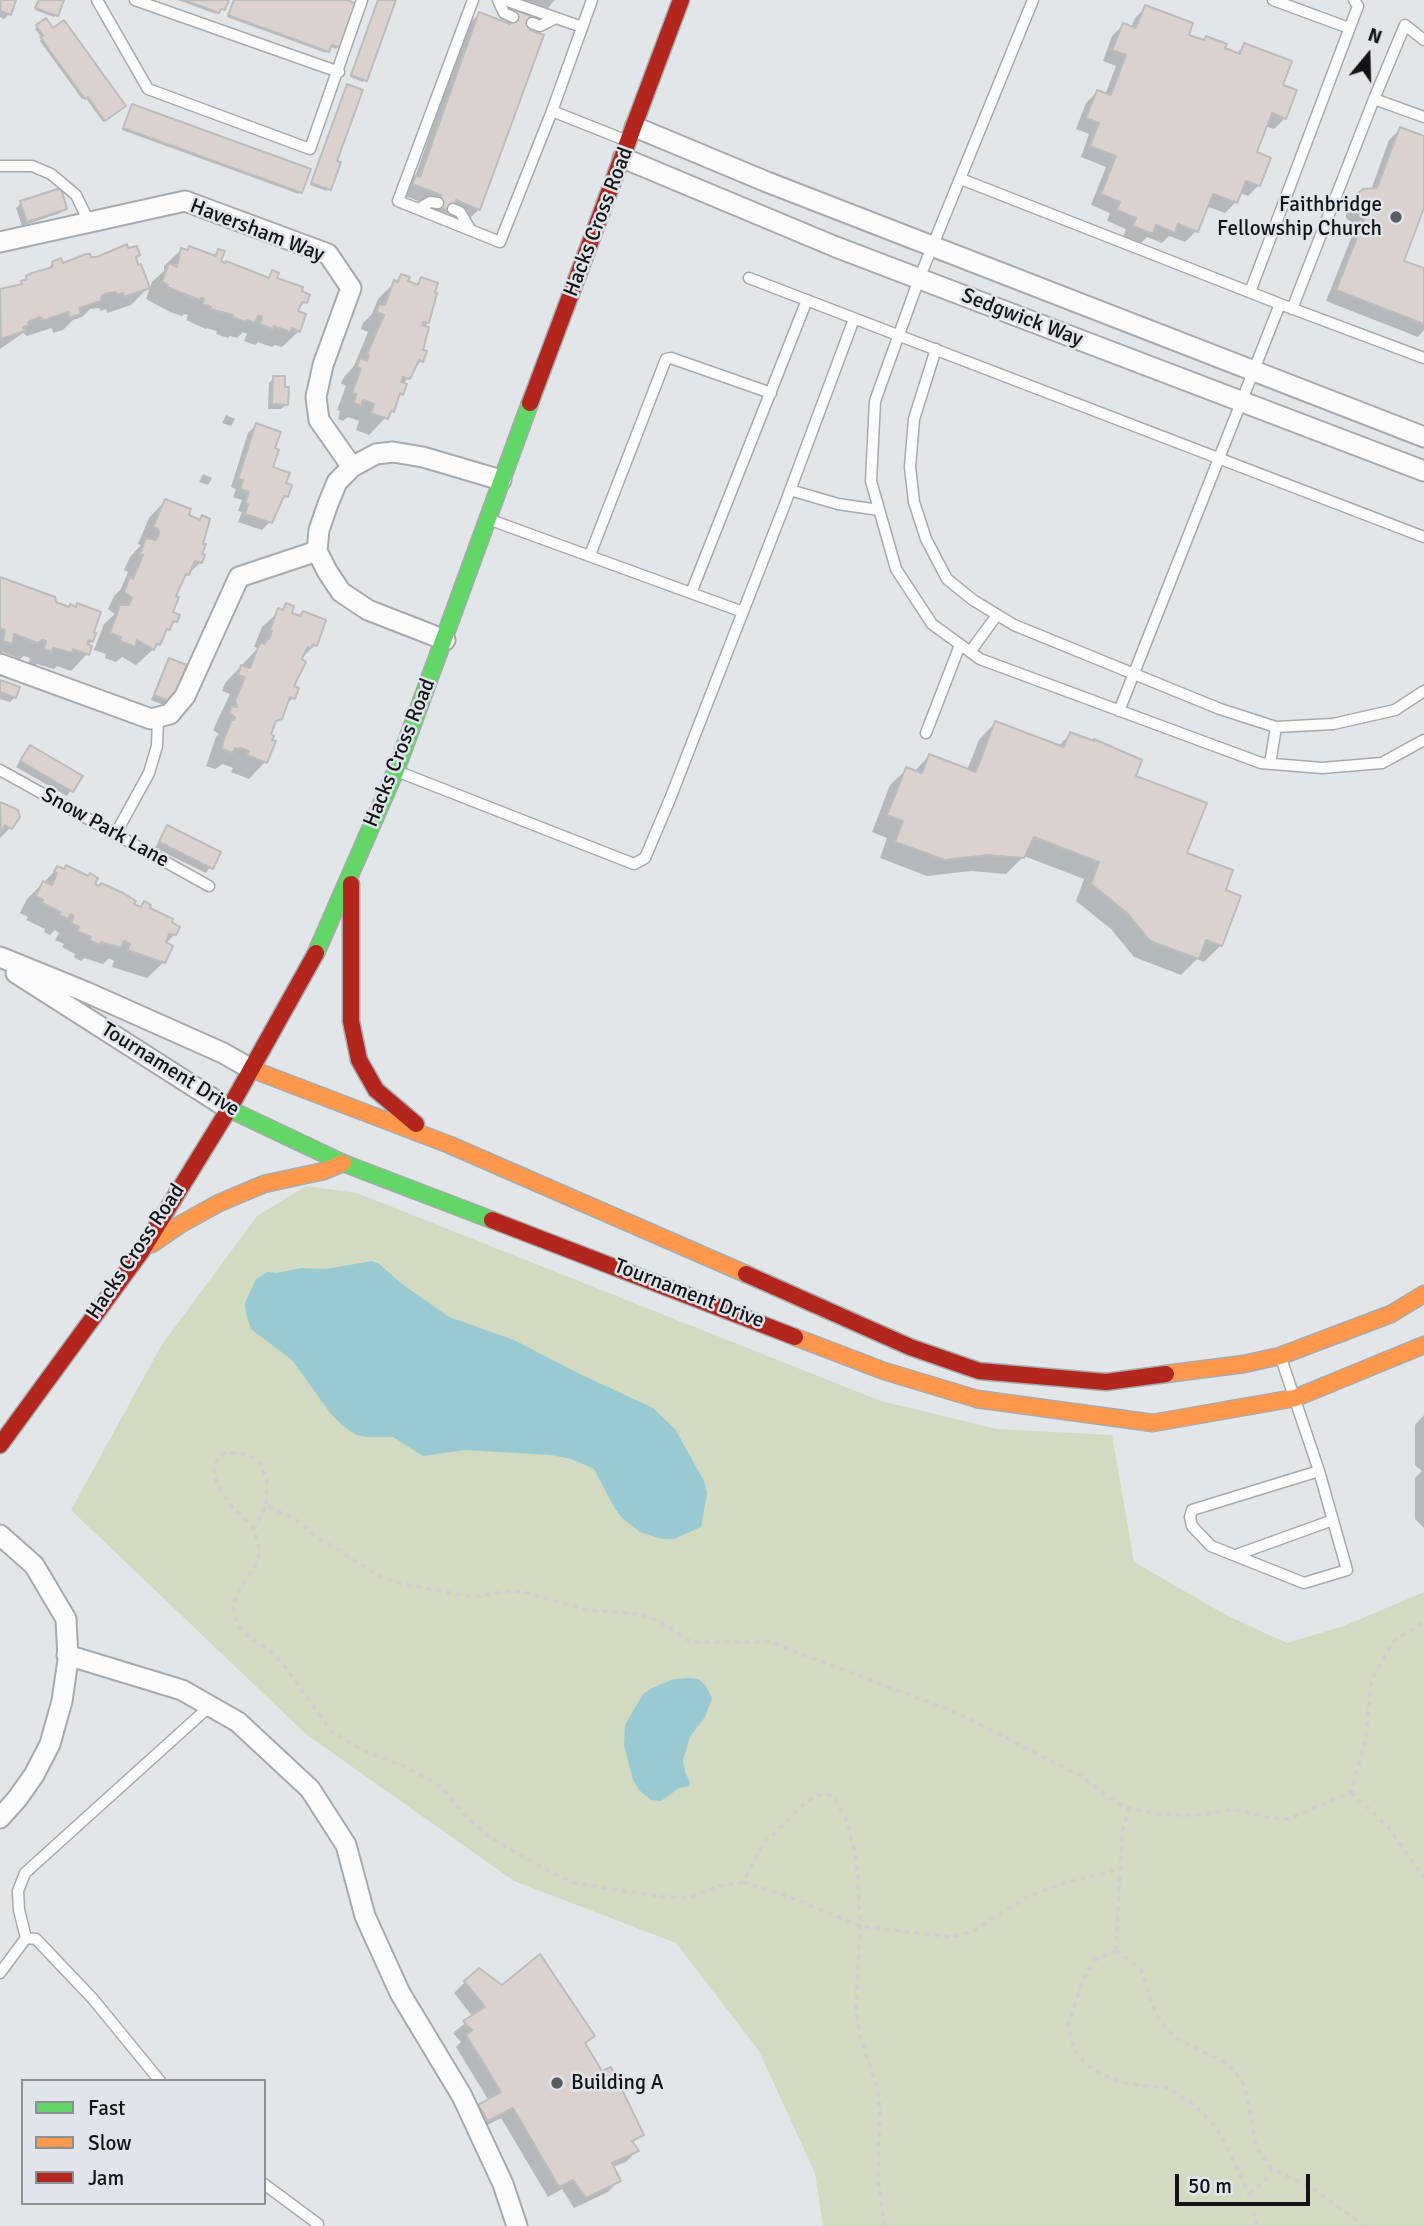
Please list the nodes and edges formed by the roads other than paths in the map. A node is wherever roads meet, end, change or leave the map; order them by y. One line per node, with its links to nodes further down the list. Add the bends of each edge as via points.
1 (97, 0): 18 (lane, via 148,89 310,149)
2 (135, 0): 18 (lane)
3 (362, 0): 18 (lane)
4 (473, 0): 26 (lane, via 398,201)
5 (498, 0): 12 (lane, via 504,13)
6 (505, 0): 13 (lane)
7 (592, 0): 15 (lane)
8 (681, 0): 22 (street, Hacks Cross Road)
9 (1033, 0): 24 (lane)
10 (1273, 0): 16 (lane)
11 (1354, 0): 16 (lane, via 1358,6)
12 (513, 17)
13 (556, 18): 14 (lane, via 540,26); 15 (lane)
14 (532, 23)
15 (582, 27): 20 (lane)
16 (1349, 28): 34 (lane)
17 (1424, 40): 19 (lane, via 1405,25)
18 (339, 72)
19 (1374, 99): 21 (lane); 37 (lane)
20 (552, 111): 22 (lane); 29 (lane, via 500,242)
21 (1424, 117)
22 (629, 142): 31 (street, Sedgwick Way, via 767,182); 33 (street, Sedgwick Way, via 835,247); 49 (street, Hacks Cross Road)
23 (0, 166): 28 (lane, via 32,166 51,174 76,194)
24 (961, 179): 31 (lane); 34 (lane)
25 (438, 203): 26 (lane)
26 (418, 209): 29 (lane)
27 (453, 209): 29 (lane, via 460,212)
28 (89, 222): 30 (street, Haversham Way); 47 (street, Haversham Way, via 185,201 328,254 352,288 316,397 319,420)
29 (470, 230)
30 (0, 242)
31 (932, 247): 33 (lane); 42 (street, Sedgwick Way)
32 (749, 278): 35 (lane)
33 (919, 279): 39 (lane); 44 (street, Sedgwick Way)
34 (1250, 292): 36 (lane)
35 (807, 300): 38 (lane); 43 (lane)
36 (1280, 304): 37 (lane); 42 (lane)
37 (1292, 309): 41 (lane)
38 (854, 319): 39 (lane); 50 (lane)
39 (899, 335): 40 (lane); 51 (lane, via 875,401 871,481)
40 (936, 349): 46 (lane); 58 (lane, via 914,419 910,467 914,502 926,539 947,579)
41 (1424, 358)
42 (1253, 372): 44 (lane); 45 (street, Sedgwick Way)
43 (771, 393): 55 (lane, via 666,359); 56 (lane)
44 (1241, 401): 46 (lane); 48 (street, Sedgwick Way)
45 (1424, 437)
46 (1218, 458): 53 (lane); 63 (lane)
47 (352, 467): 49 (street, via 376,454 393,452); 54 (street, via 337,482 319,530)
48 (1424, 471)
49 (501, 480): 52 (street, Hacks Cross Road)
50 (790, 490): 51 (lane); 57 (lane)
51 (879, 510): 60 (lane, via 896,569 932,624)
52 (488, 518): 55 (lane); 59 (street, Hacks Cross Road)
53 (1424, 537)
54 (317, 551): 59 (street, via 341,592 368,610); 66 (street, via 239,577 186,696 170,714)
55 (590, 555): 56 (lane)
56 (691, 593): 57 (lane)
57 (743, 612): 72 (lane, via 645,858 634,864)
58 (996, 615): 61 (lane); 63 (lane)
59 (445, 640): 72 (street, Hacks Cross Road)
60 (960, 645): 61 (lane); 68 (lane)
61 (970, 652): 65 (lane)
62 (0, 664): 66 (street)
63 (1133, 675): 65 (lane); 67 (lane)
64 (1424, 691): 67 (lane, via 1395,710 1333,724)
65 (1119, 711): 70 (lane)
66 (158, 718): 73 (lane, via 157,746 149,773)
67 (1276, 727): 70 (lane)
68 (926, 733)
69 (1424, 740): 70 (lane, via 1382,763 1322,768)
70 (1270, 764)
71 (0, 770): 73 (lane, Snow Park Lane)
72 (396, 770): 74 (street, Hacks Cross Road)
73 (116, 833): 75 (lane, Snow Park Lane)
74 (351, 873): 78 (street, Hacks Cross Road, via 314,957); 80 (street, via 351,1021 359,1060 376,1090)
75 (209, 886)
76 (0, 957): 78 (street, Tournament Drive)
77 (0, 964): 79 (street, Tournament Drive)
78 (251, 1069): 79 (street, Hacks Cross Road); 80 (street, Tournament Drive)
79 (229, 1109): 81 (street, Tournament Drive); 82 (street, Hacks Cross Road)
80 (434, 1139): 85 (street, Tournament Drive, via 910,1347 979,1371 1106,1382)
81 (343, 1163): 82 (street, via 264,1184 219,1203); 86 (street, Tournament Drive, via 884,1371 977,1399 1153,1423)
82 (141, 1252): 87 (street, Hacks Cross Road)
83 (1424, 1294): 85 (street, Tournament Drive, via 1391,1314)
84 (1424, 1345): 86 (street, Tournament Drive)
85 (1280, 1356): 86 (lane)
86 (1295, 1398): 88 (lane)
87 (0, 1445)
88 (1319, 1471): 89 (lane); 91 (lane, via 1192,1510 1192,1526 1211,1546)
89 (1333, 1520): 91 (lane); 91 (lane, via 1347,1570 1304,1583)
90 (0, 1535): 92 (street, via 34,1564 66,1619)
91 (1236, 1555)
92 (67, 1655): 93 (street, via 182,1690); 94 (street, via 62,1701 50,1744 18,1799)
93 (211, 1706): 95 (lane, via 25,1873 18,1891); 100 (street, via 238,1722 310,1790 346,1845 365,1916 400,1993 463,2096)
94 (0, 1818)
95 (26, 1938): 96 (lane); 97 (lane, via 36,1939 93,1999)
96 (0, 1973)
97 (158, 2079)
98 (266, 2186): 99 (lane)
99 (318, 2224)
100 (517, 2226)

